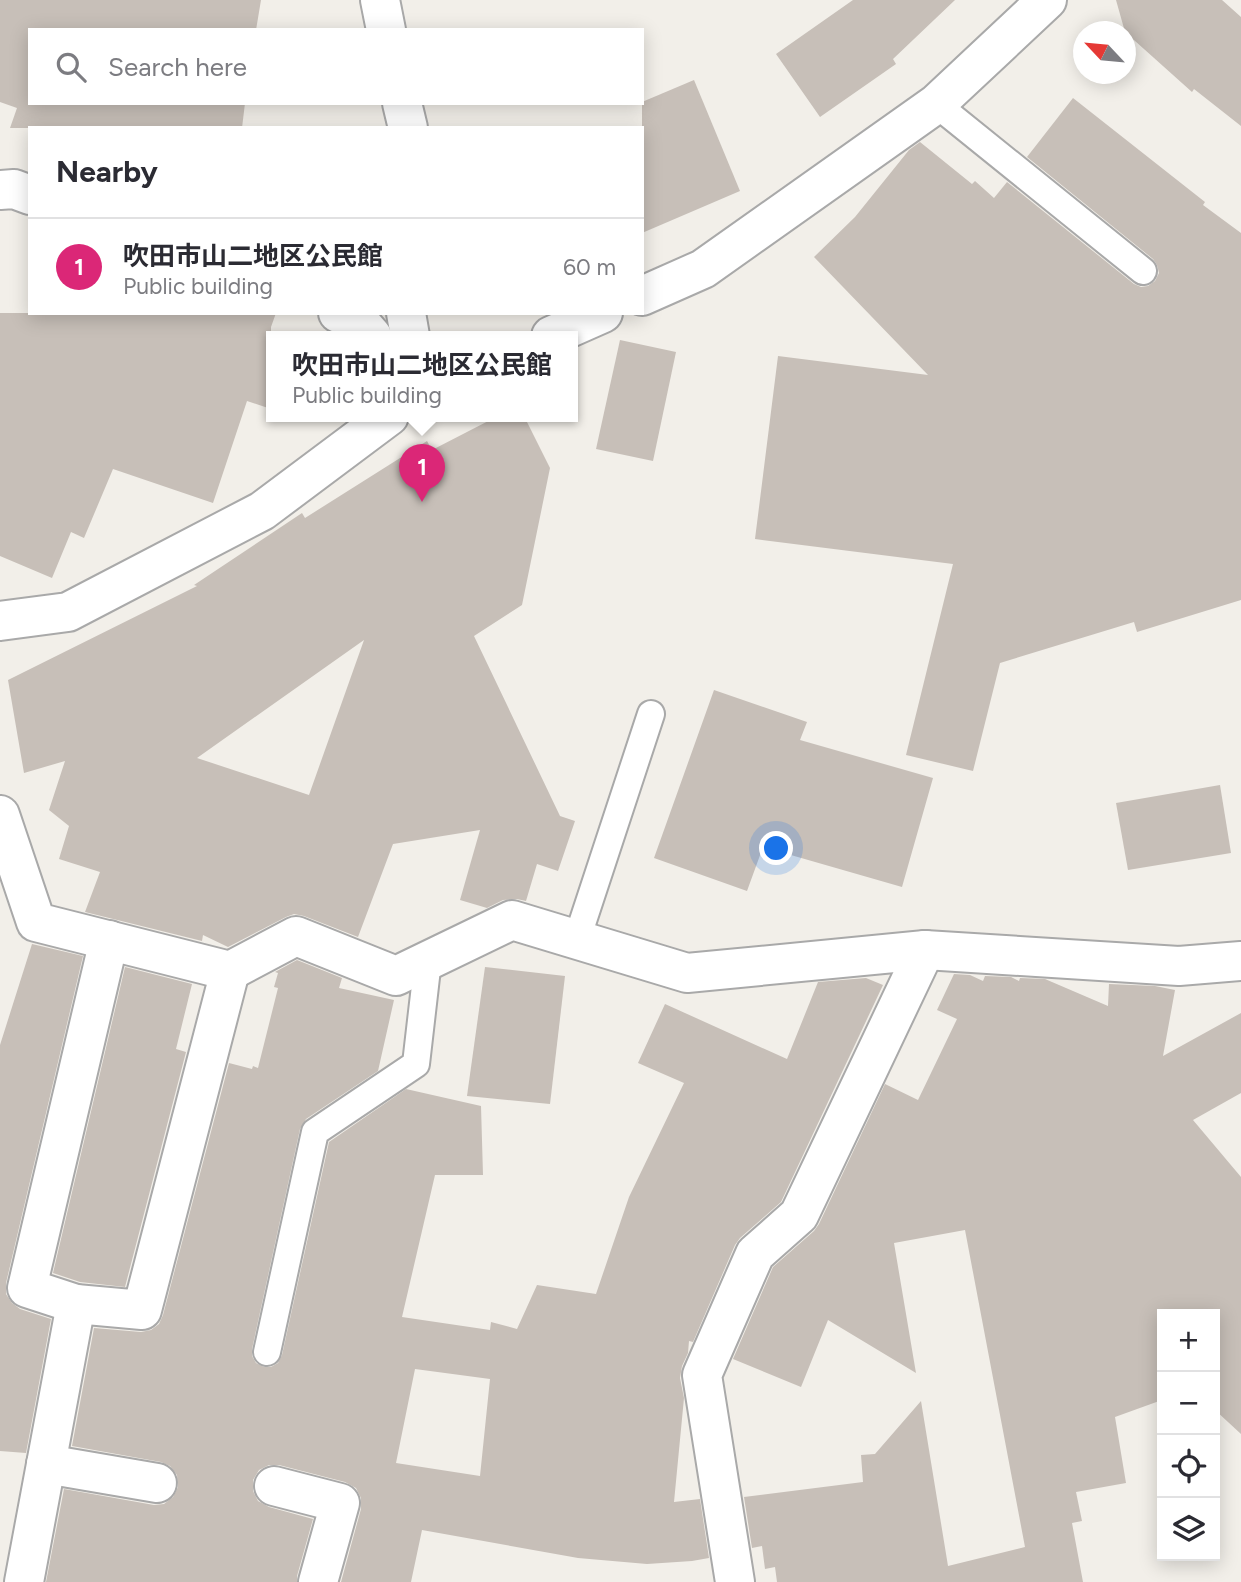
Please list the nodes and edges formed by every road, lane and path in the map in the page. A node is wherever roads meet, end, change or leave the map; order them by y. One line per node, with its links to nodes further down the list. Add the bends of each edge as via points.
1 (380, 0): 3 (street)
2 (1047, 0): 4 (street)
3 (386, 28)
4 (936, 104): 9 (lane); 10 (street, via 703,269)
5 (402, 105): 6 (street)
6 (408, 126)
7 (0, 190): 8 (street)
8 (28, 194)
9 (1143, 271)
10 (644, 295)
11 (343, 315): 13 (street, via 359,321)
12 (598, 315): 14 (street)
13 (368, 331)
14 (562, 331)
15 (381, 422): 16 (street, via 262,511 68,612)
16 (0, 621)
17 (651, 713): 19 (lane)
18 (0, 815): 20 (street, via 36,922)
19 (577, 939): 21 (street, via 687,973); 22 (street, via 512,920)
20 (109, 940): 24 (street); 25 (street, via 27,1288)
21 (925, 950): 23 (street, via 1179,966); 32 (street, via 799,1215 755,1254 702,1375)
22 (428, 960): 24 (street, via 396,976 296,936); 26 (lane, via 416,1065 315,1132)
23 (1241, 961)
24 (230, 971): 25 (street, via 142,1310)
25 (76, 1304): 27 (street)
26 (267, 1352)
27 (46, 1464): 28 (street); 30 (street)
28 (157, 1483)
29 (274, 1486): 31 (street, via 340,1503)
30 (24, 1582)
31 (318, 1582)
32 (735, 1582)

